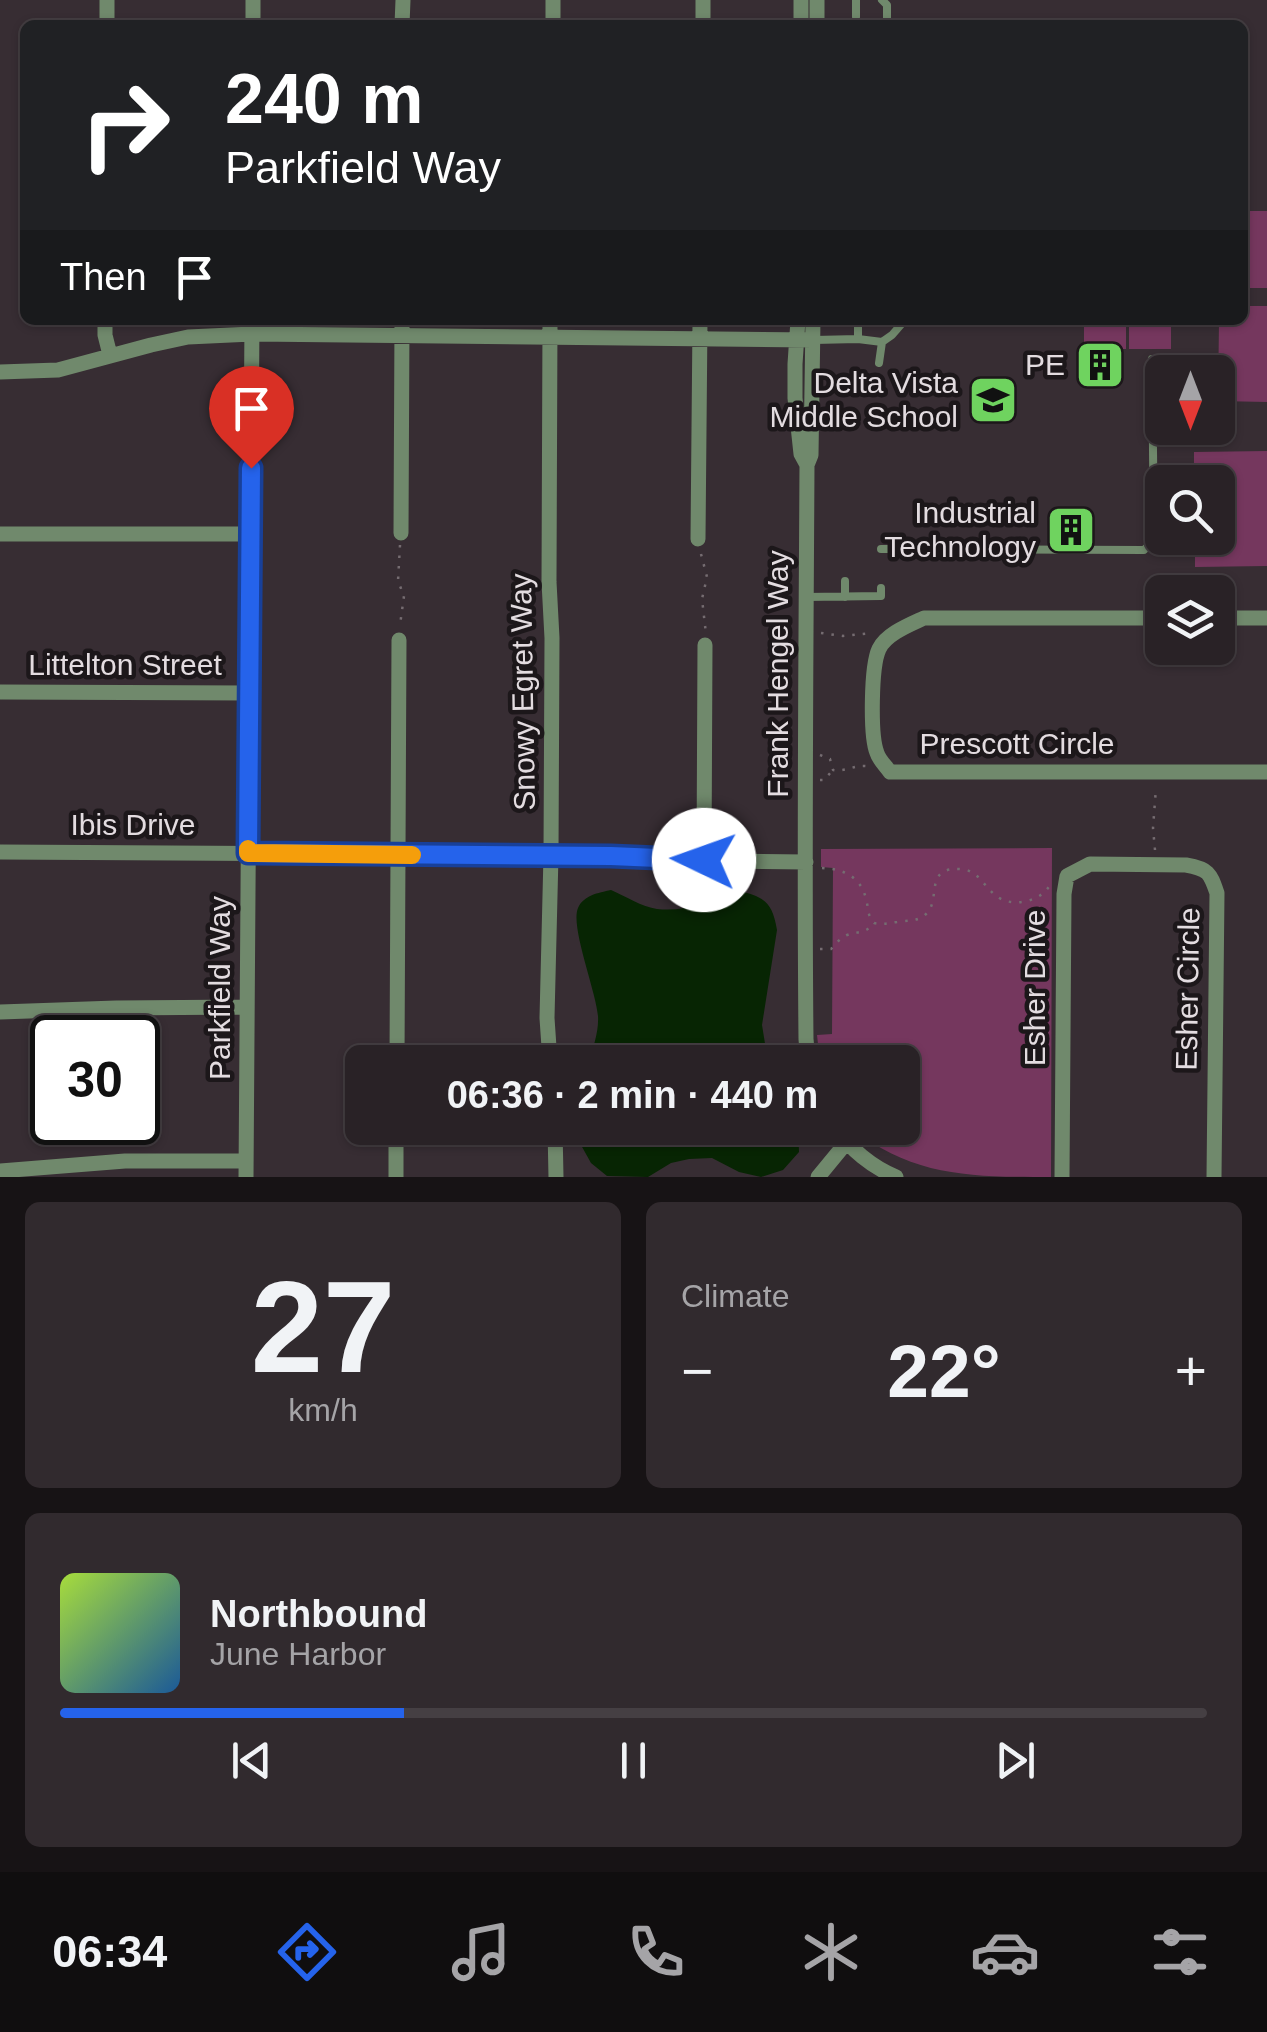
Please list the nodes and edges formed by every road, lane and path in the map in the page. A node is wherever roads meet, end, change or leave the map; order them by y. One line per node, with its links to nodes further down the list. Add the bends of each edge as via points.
1 (856, 0): 2 (lane)
2 (856, 17)
3 (105, 325): 16 (street)
4 (550, 325): 12 (street, Snowy Egret Way)
5 (800, 325): 14 (street, Frank Hengel Way)
6 (811, 325): 14 (street, Frank Hengel Way)
7 (858, 325): 13 (lane)
8 (901, 325): 15 (lane)
9 (252, 327): 10 (street); 16 (street); 22 (street, Parkfield Way)
10 (402, 328): 12 (street); 20 (street)
11 (700, 328): 12 (street); 14 (street); 23 (street)
12 (550, 338): 45 (street, Snowy Egret Way)
13 (858, 338): 14 (lane); 15 (lane)
14 (805, 340): 27 (street, Frank Hengel Way, via 812,455 806,465)
15 (882, 342): 17 (lane)
16 (110, 355): 18 (street, via 58,370)
17 (879, 362)
18 (0, 372)
19 (1153, 445): 24 (lane, via 1154,540 1144,550)
20 (401, 533): 33 (path)
21 (0, 534): 22 (street)
22 (250, 534): 37 (street, Parkfield Way)
23 (698, 539): 35 (path, via 707,577)
24 (881, 549)
25 (845, 581): 28 (lane)
26 (881, 588): 28 (lane, via 881,596)
27 (806, 596): 28 (lane); 32 (street, Frank Hengel Way)
28 (845, 596)
29 (1145, 618): 34 (street, via 924,618)
30 (1235, 618): 31 (street)
31 (1267, 618)
32 (806, 634): 34 (path, via 865,632); 38 (street, Frank Hengel Way)
33 (399, 640): 44 (street)
34 (886, 641): 39 (street, Prescott Circle, via 874,671 874,738)
35 (705, 645): 46 (street)
36 (0, 692): 37 (street, Littelton Street)
37 (249, 694): 43 (street, Parkfield Way)
38 (804, 755): 39 (path, via 824,755 833,770 844,772); 47 (street, Frank Hengel Way)
39 (881, 760): 40 (street, Prescott Circle, via 890,772)
40 (1156, 772): 41 (street, Prescott Circle); 48 (path, via 1156,839)
41 (1267, 772)
42 (0, 852): 43 (street, Ibis Drive)
43 (248, 853): 44 (street, Ibis Drive); 52 (street, Parkfield Way)
44 (398, 854): 45 (street, Ibis Drive); 54 (street)
45 (551, 855): 46 (street, Ibis Drive); 55 (street, Snowy Egret Way)
46 (704, 860): 47 (street, Ibis Drive)
47 (806, 862): 50 (path, via 852,874); 51 (street, Frank Hengel Way)
48 (1148, 864): 49 (street, Esher Drive, via 1090,864); 68 (street, Esher Circle, via 1199,867 1210,874 1217,893)
49 (1068, 876): 50 (path, via 1056,874 1040,896 1006,902 967,869 947,870 934,884 927,913 915,921); 67 (street, Esher Drive)
50 (874, 923): 51 (path, via 831,949)
51 (806, 949): 56 (street, Frank Hengel Way)
52 (247, 1007): 53 (street); 61 (street, Parkfield Way)
53 (0, 1012)
54 (397, 1045)
55 (549, 1045)
56 (807, 1045)
57 (396, 1145): 63 (street)
58 (555, 1145): 64 (street)
59 (844, 1145): 65 (street)
60 (848, 1145): 66 (street)
61 (246, 1169): 62 (street, via 125,1160)
62 (0, 1171)
63 (396, 1177)
64 (556, 1177)
65 (818, 1177)
66 (896, 1177)
67 (1062, 1177)
68 (1214, 1177)

